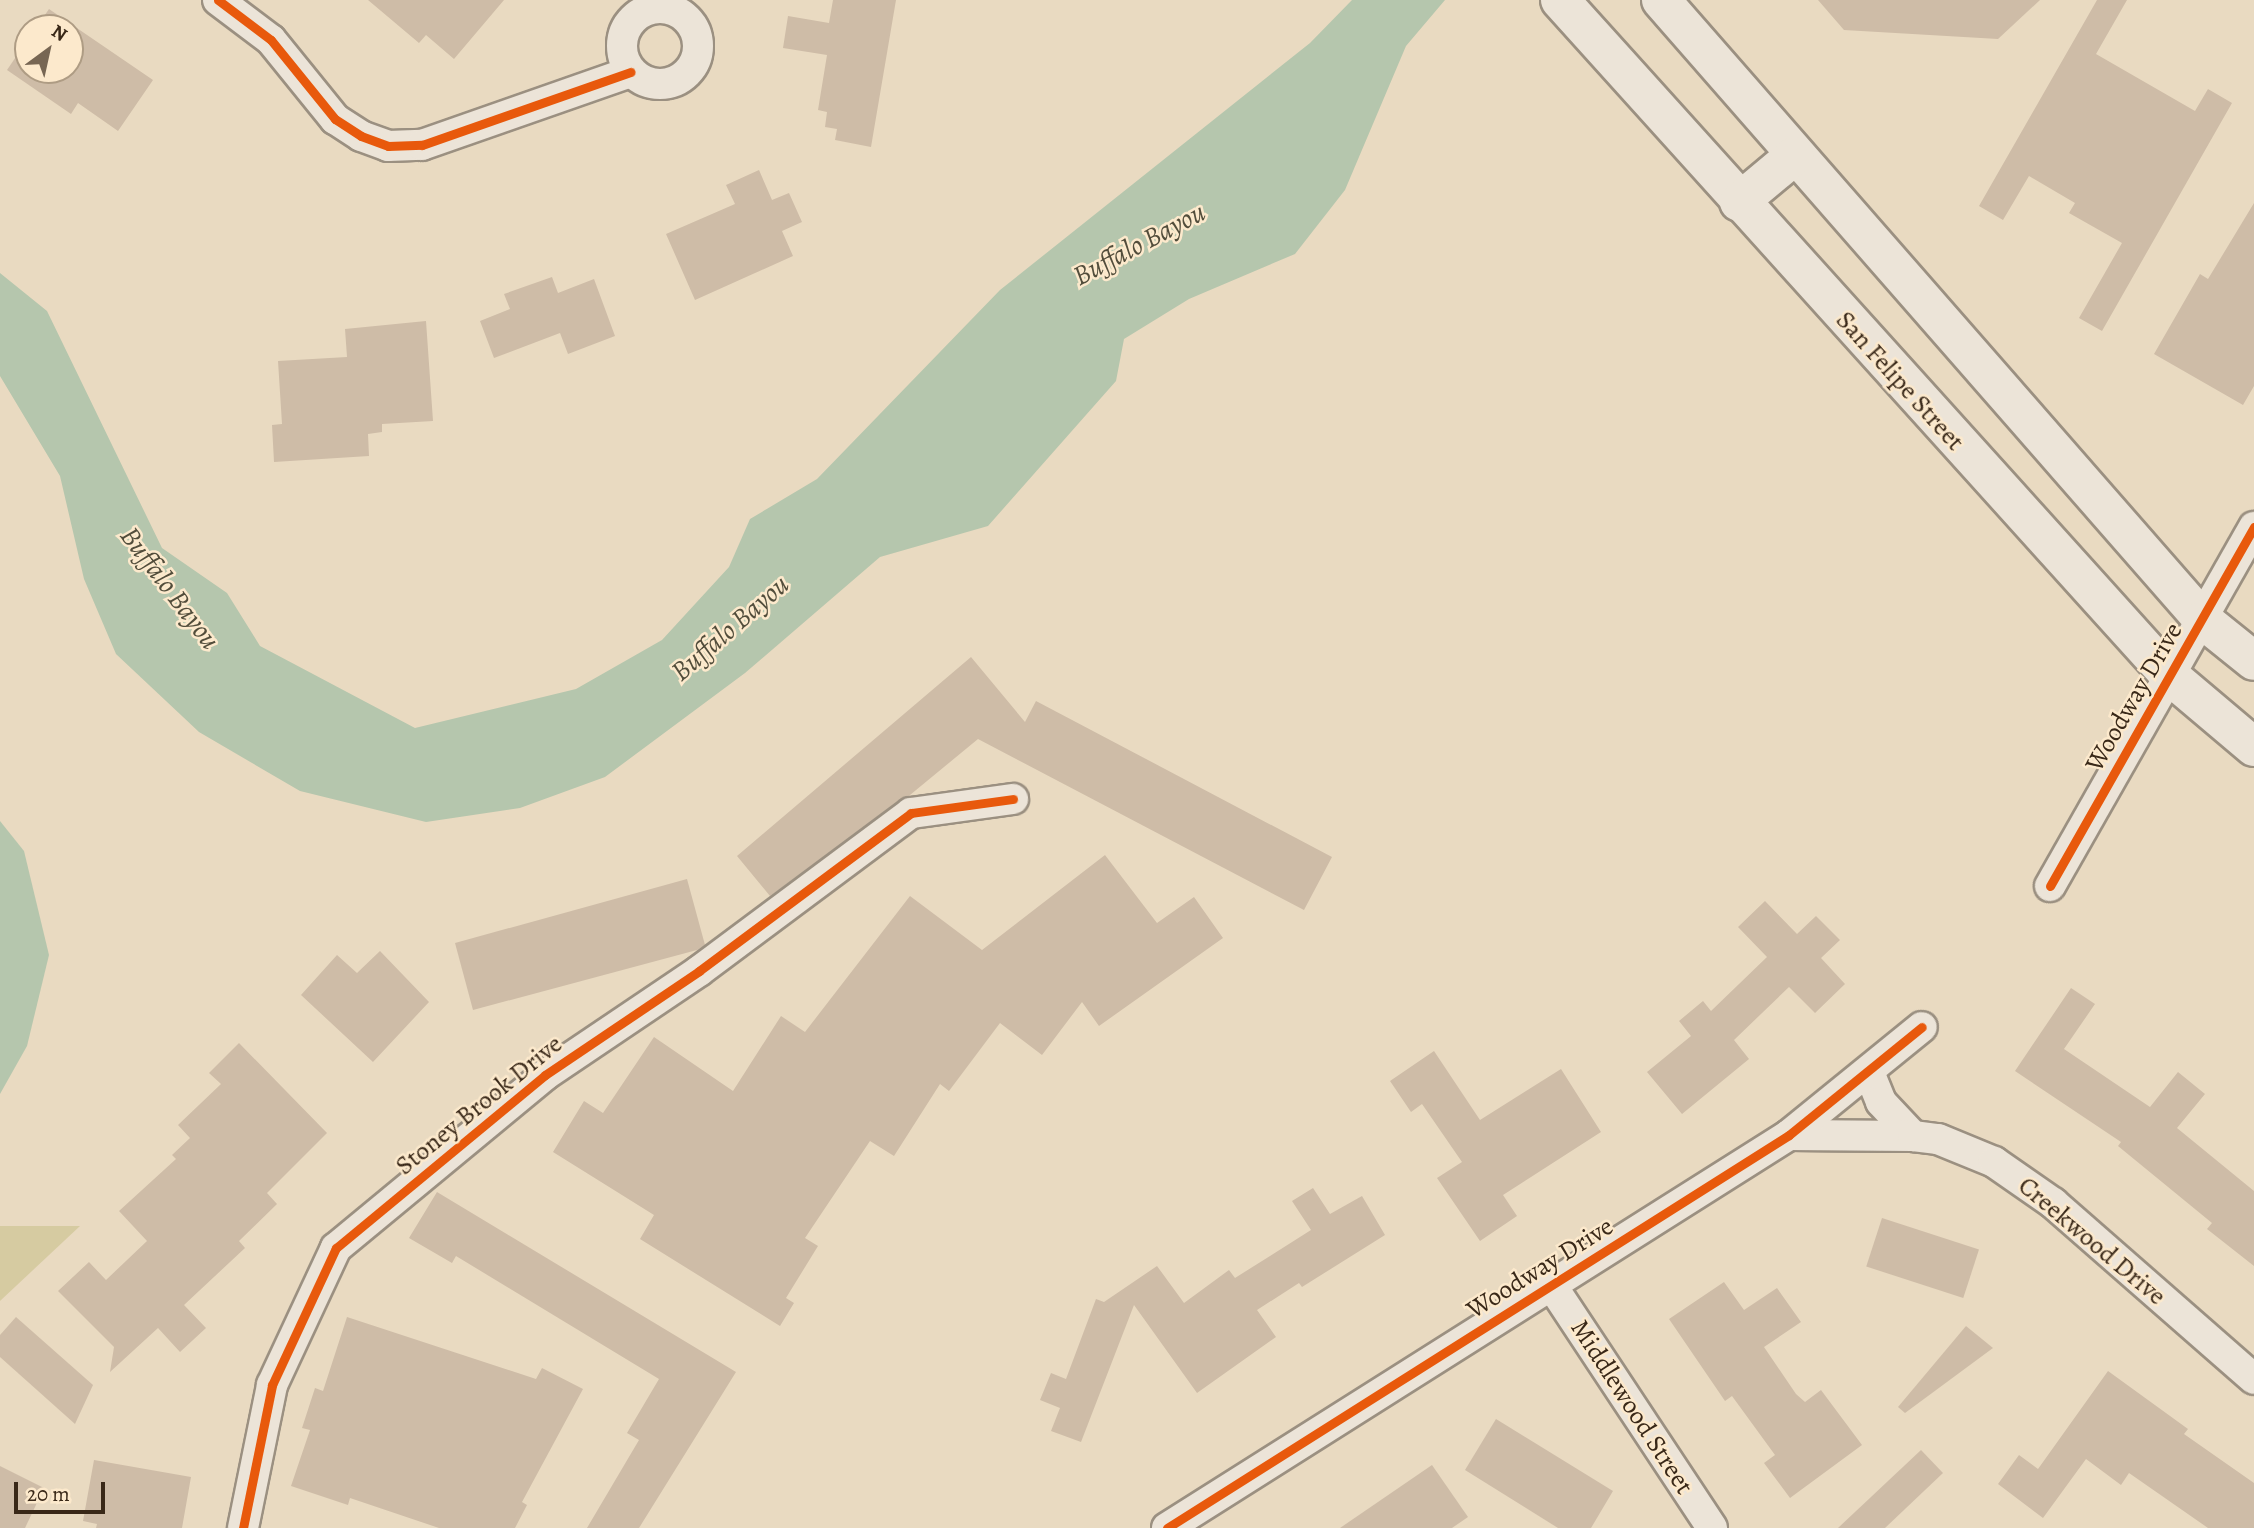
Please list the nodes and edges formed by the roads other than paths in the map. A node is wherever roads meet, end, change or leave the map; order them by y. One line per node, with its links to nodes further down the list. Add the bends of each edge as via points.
1 (218, 0): 4 (street, via 271,40 335,120 388,146 422,145)
2 (1560, 0): 6 (main road, San Felipe Street)
3 (1661, 0): 5 (main road)
4 (631, 72)
5 (1794, 156): 6 (main road); 8 (main road)
6 (1739, 202): 10 (main road, San Felipe Street)
7 (2254, 527): 8 (street, Woodway Drive)
8 (2203, 620): 9 (main road); 10 (street, Woodway Drive)
9 (2254, 661)
10 (2169, 676): 11 (main road, San Felipe Street); 13 (street, Woodway Drive)
11 (2254, 747)
12 (1013, 799): 20 (street, Stoney Brook Drive, via 911,813 698,971 545,1075 337,1248 272,1385)
13 (2050, 886)
14 (1922, 1027): 15 (street, Woodway Drive)
15 (1869, 1072): 16 (street, Woodway Drive); 17 (street, via 1881,1102)
16 (1789, 1135): 17 (street, Creekwood Drive); 18 (street, Woodway Drive)
17 (1913, 1136): 19 (street, Creekwood Drive, via 1938,1139 1994,1162 2053,1203)
18 (1552, 1286): 21 (street, Woodway Drive); 22 (street, Middlewood Street)
19 (2254, 1379)
20 (243, 1528)
21 (1167, 1528)
22 (1712, 1528)

